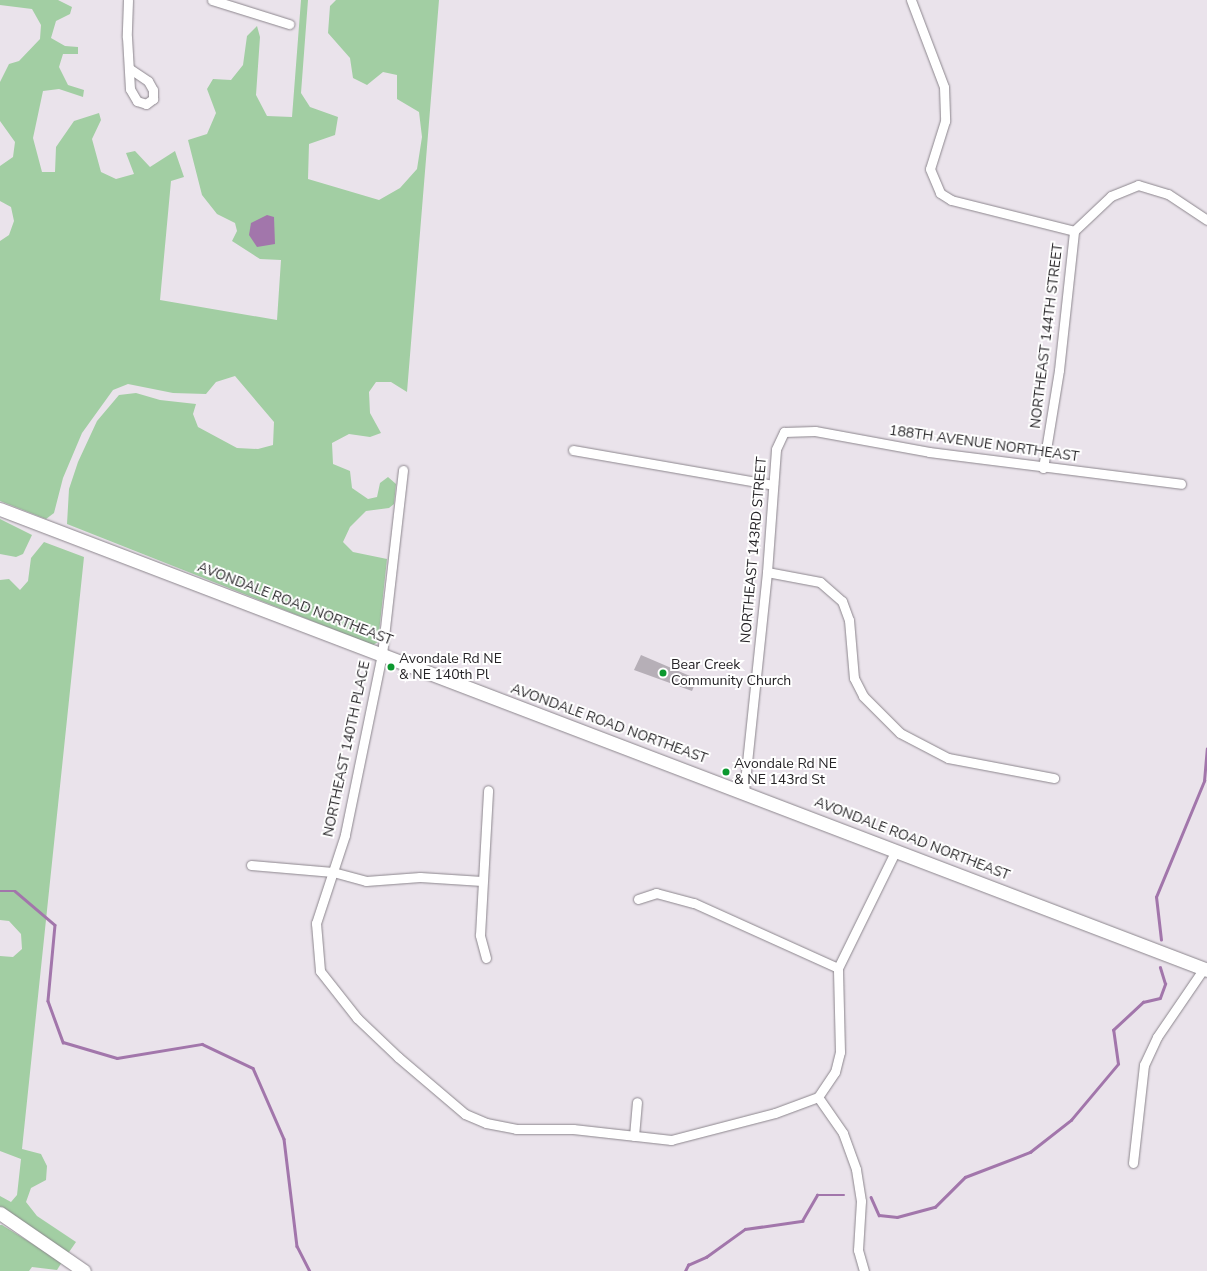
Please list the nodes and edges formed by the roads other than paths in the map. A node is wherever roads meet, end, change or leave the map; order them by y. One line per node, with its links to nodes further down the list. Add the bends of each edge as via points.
1 (128, 0): 5 (street)
2 (212, 0): 4 (street)
3 (911, 0): 7 (street, via 944,87 945,122 930,169 940,193 951,200)
4 (288, 24)
5 (129, 68)
6 (1207, 220): 7 (street, via 1168,194 1138,185 1111,196)
7 (1074, 231): 10 (street, NORTHEAST 144TH STREET, via 1059,370)
8 (784, 432): 10 (street, 188TH AVENUE NORTHEAST, via 815,431); 13 (street, NORTHEAST 143RD STREET, via 776,449)
9 (573, 450): 13 (street)
10 (1043, 468): 12 (street, 188TH AVENUE NORTHEAST)
11 (404, 470): 16 (street, NORTHEAST 140TH PLACE)
12 (1181, 484)
13 (773, 485): 15 (street, NORTHEAST 143RD STREET)
14 (0, 509): 16 (main road, AVONDALE ROAD NORTHEAST)
15 (767, 572): 17 (street, via 820,582 842,601 849,620 854,678 863,696 900,733 948,758); 19 (street, NORTHEAST 143RD STREET)
16 (382, 654): 19 (main road, AVONDALE ROAD NORTHEAST); 22 (street, NORTHEAST 140TH PLACE, via 345,835)
17 (1054, 778)
18 (488, 790): 23 (street)
19 (744, 791): 20 (main road, AVONDALE ROAD NORTHEAST)
20 (895, 852): 26 (street); 27 (main road, AVONDALE ROAD NORTHEAST)
21 (251, 865): 22 (street)
22 (332, 872): 23 (street, via 374,881 420,877); 30 (street, NORTHEAST 140TH PLACE, via 318,917 316,948 320,971 357,1018 438,1093 465,1114 486,1123 516,1129 573,1129)
23 (482, 881): 25 (street, via 480,936)
24 (638, 899): 26 (street, via 656,893 694,903)
25 (486, 958)
26 (838, 968): 28 (street, via 840,1052 835,1072)
27 (1205, 969): 31 (street, via 1157,1037 1144,1065)
28 (818, 1096): 30 (street, NORTHEAST 140TH PLACE, via 775,1114 671,1140); 34 (street, via 843,1133 856,1168 861,1201 858,1250)
29 (637, 1102): 30 (street)
30 (634, 1136)
31 (1133, 1163)
32 (0, 1213): 33 (main road)
33 (84, 1271)
34 (864, 1271)

